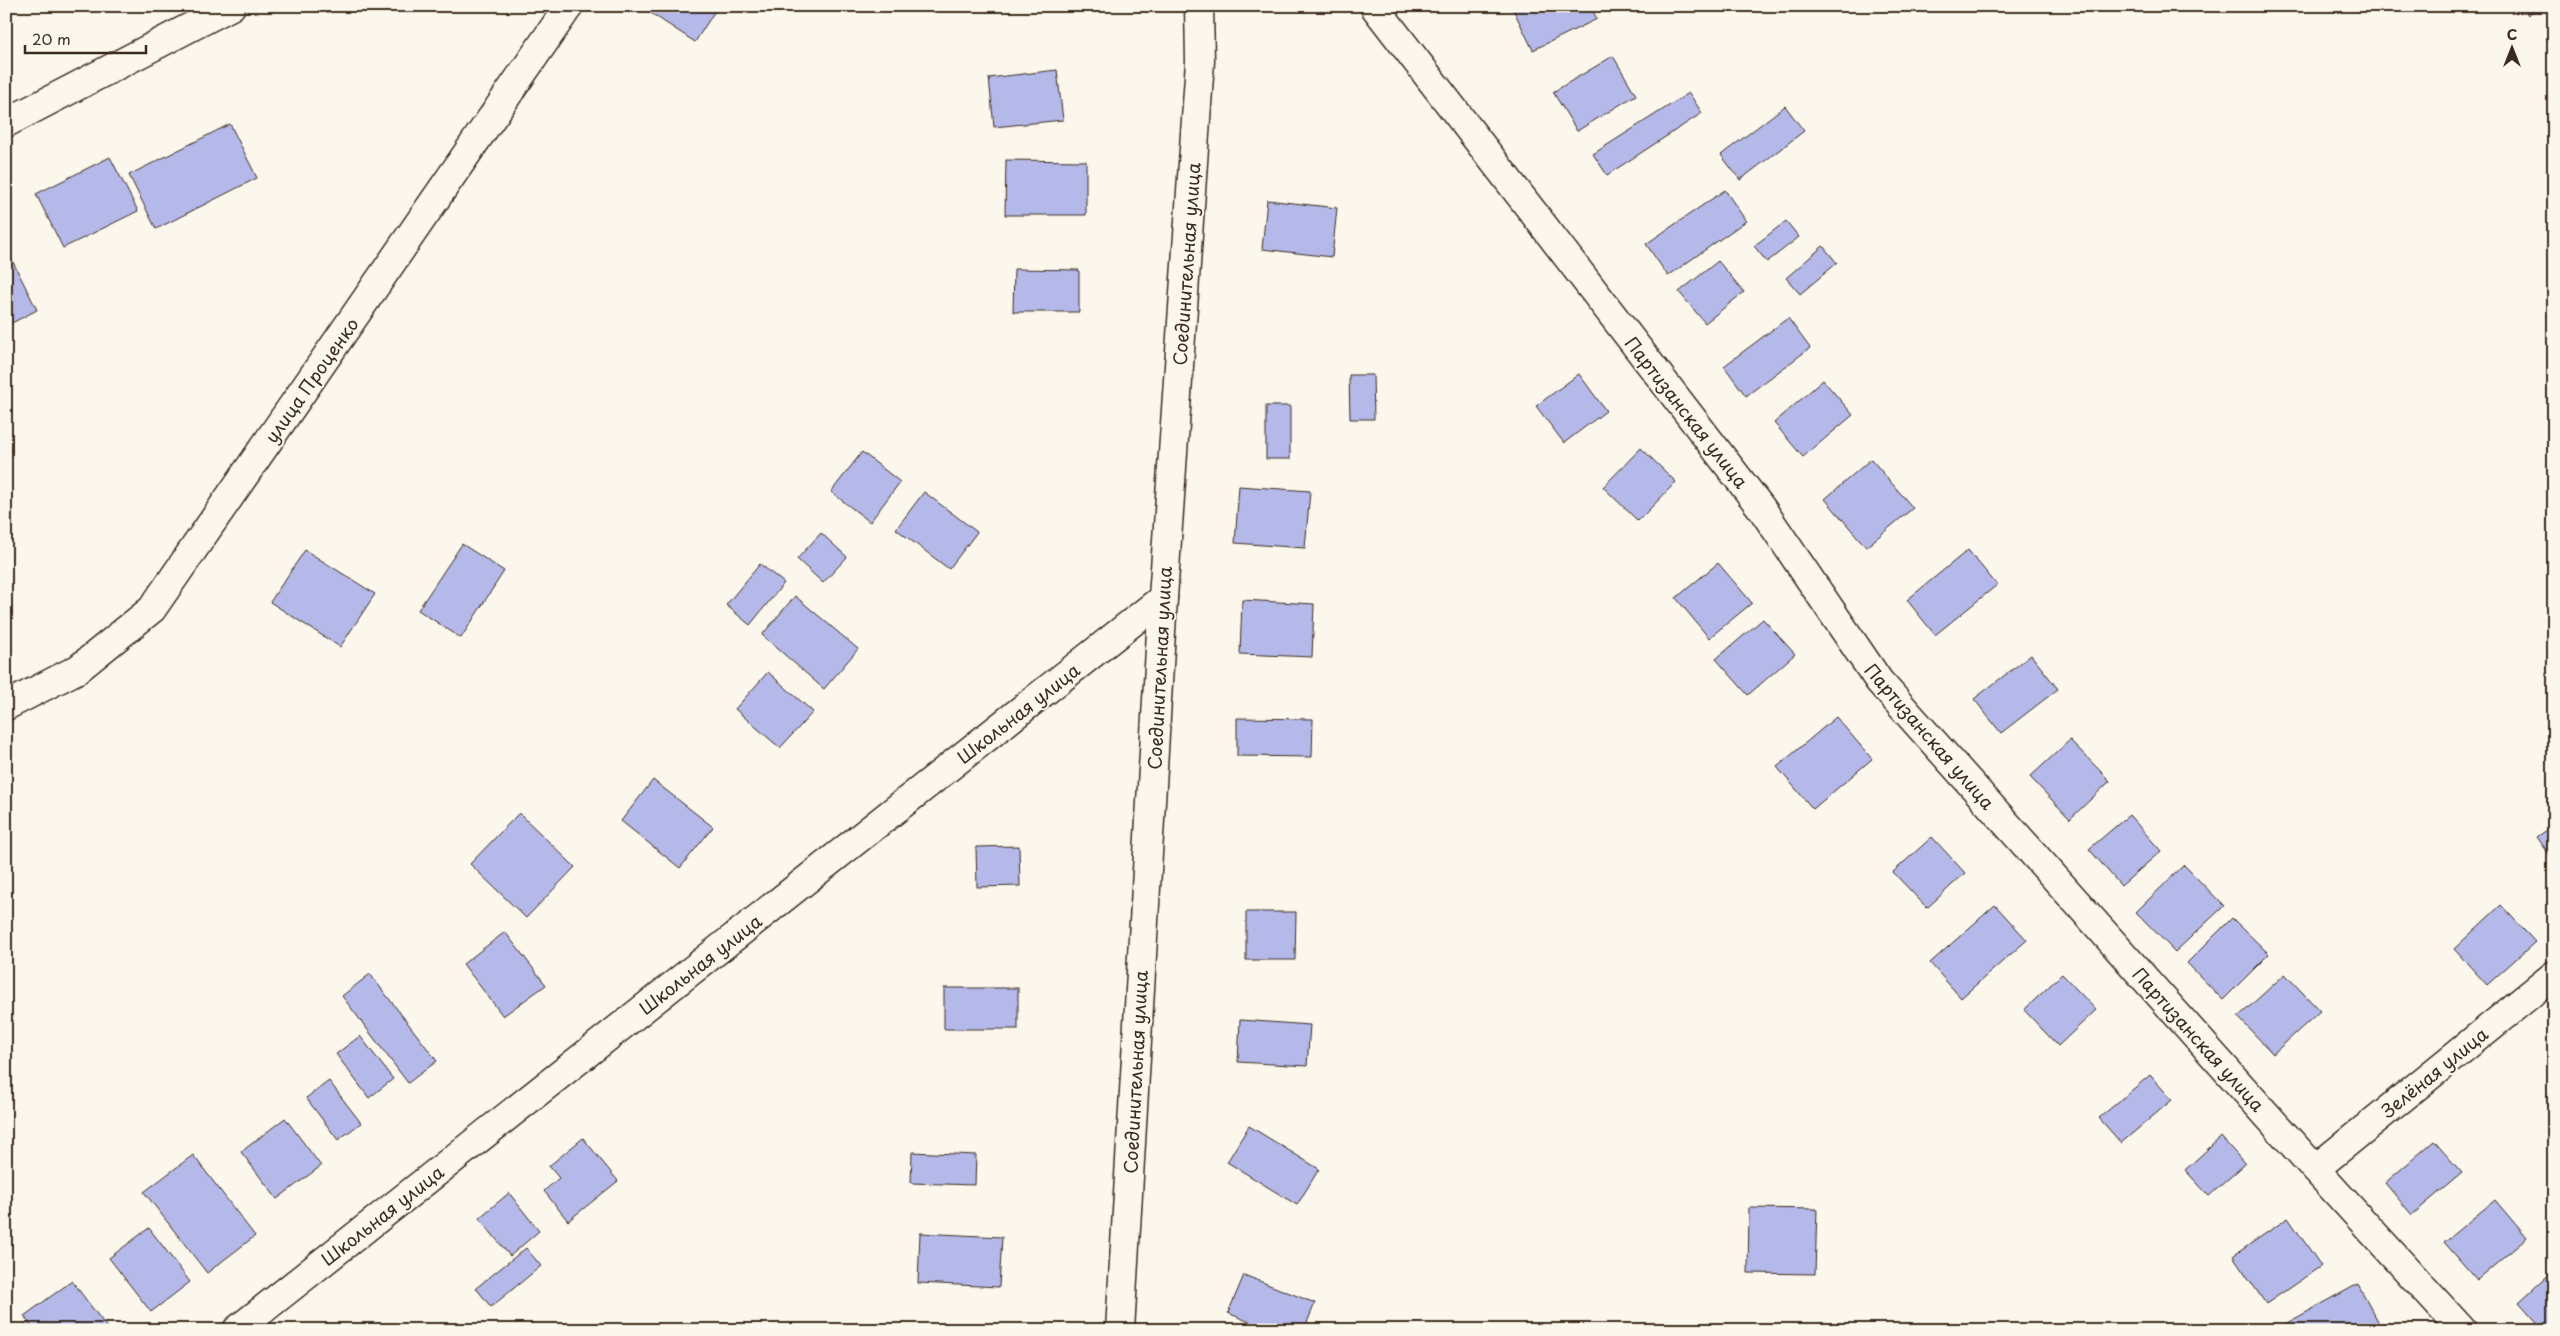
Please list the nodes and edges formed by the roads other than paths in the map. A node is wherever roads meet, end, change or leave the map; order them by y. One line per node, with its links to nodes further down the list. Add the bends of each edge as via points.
1 (231, 6): 5 (street)
2 (569, 6): 7 (street, улица Проценко, via 152,609 78,669)
3 (1199, 6): 6 (street, Соединительная улица, via 1200,61)
4 (1374, 6): 9 (street, Партизанская улица, via 1762,509 1879,681)
5 (6, 123)
6 (1163, 598): 10 (street, Школьная улица); 11 (street, Соединительная улица)
7 (6, 706)
8 (2554, 974): 9 (street, Зелёная улица)
9 (2315, 1169): 12 (street, Партизанская улица)
10 (237, 1330)
11 (1120, 1330)
12 (2462, 1330)

